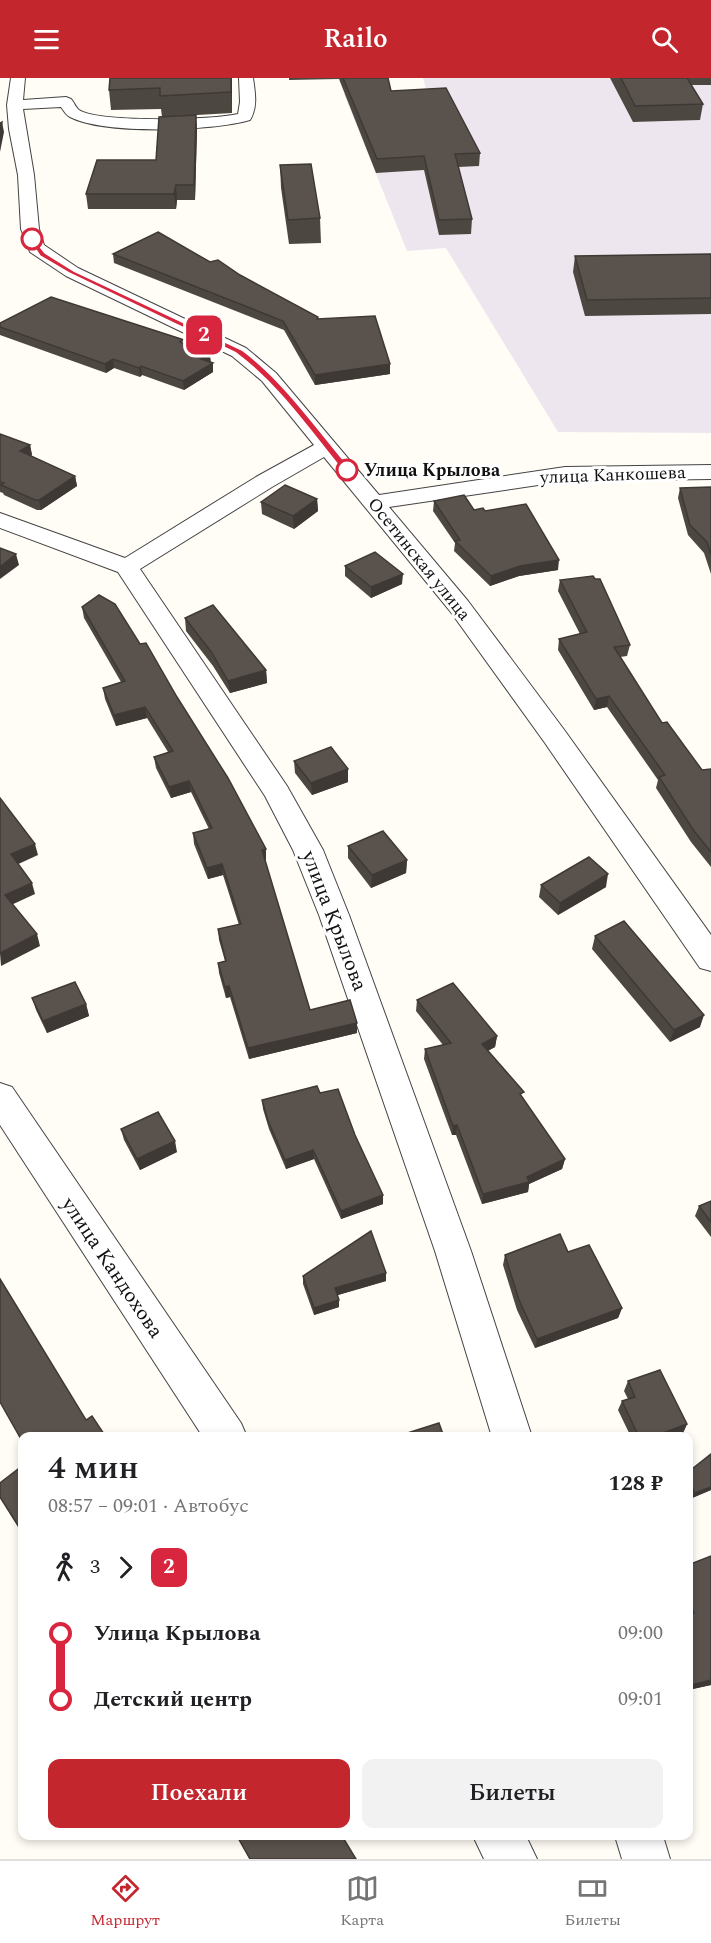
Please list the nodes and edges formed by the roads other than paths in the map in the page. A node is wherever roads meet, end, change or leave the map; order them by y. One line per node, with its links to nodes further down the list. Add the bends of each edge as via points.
1 (18, 78): 3 (street, Осетинская улица)
2 (246, 78): 3 (street, via 245,117 234,120 153,125 87,118 73,113 66,102)
3 (10, 112): 4 (street, Осетинская улица, via 26,175 30,229 36,248 72,272 239,352 269,377)
4 (328, 446): 6 (street, Осетинская улица); 8 (street)
5 (711, 472): 6 (street, улица Канкошева, via 565,474)
6 (374, 503): 9 (street, Осетинская улица, via 459,606)
7 (0, 520): 8 (street)
8 (127, 567): 12 (street, улица Крылова, via 277,793 308,849 453,1251)
9 (711, 959)
10 (0, 1097): 11 (street, улица Кандохова)
11 (224, 1432)
12 (510, 1432)
13 (500, 1840): 15 (street)
14 (640, 1840): 16 (street)
15 (513, 1859)
16 (646, 1859)

